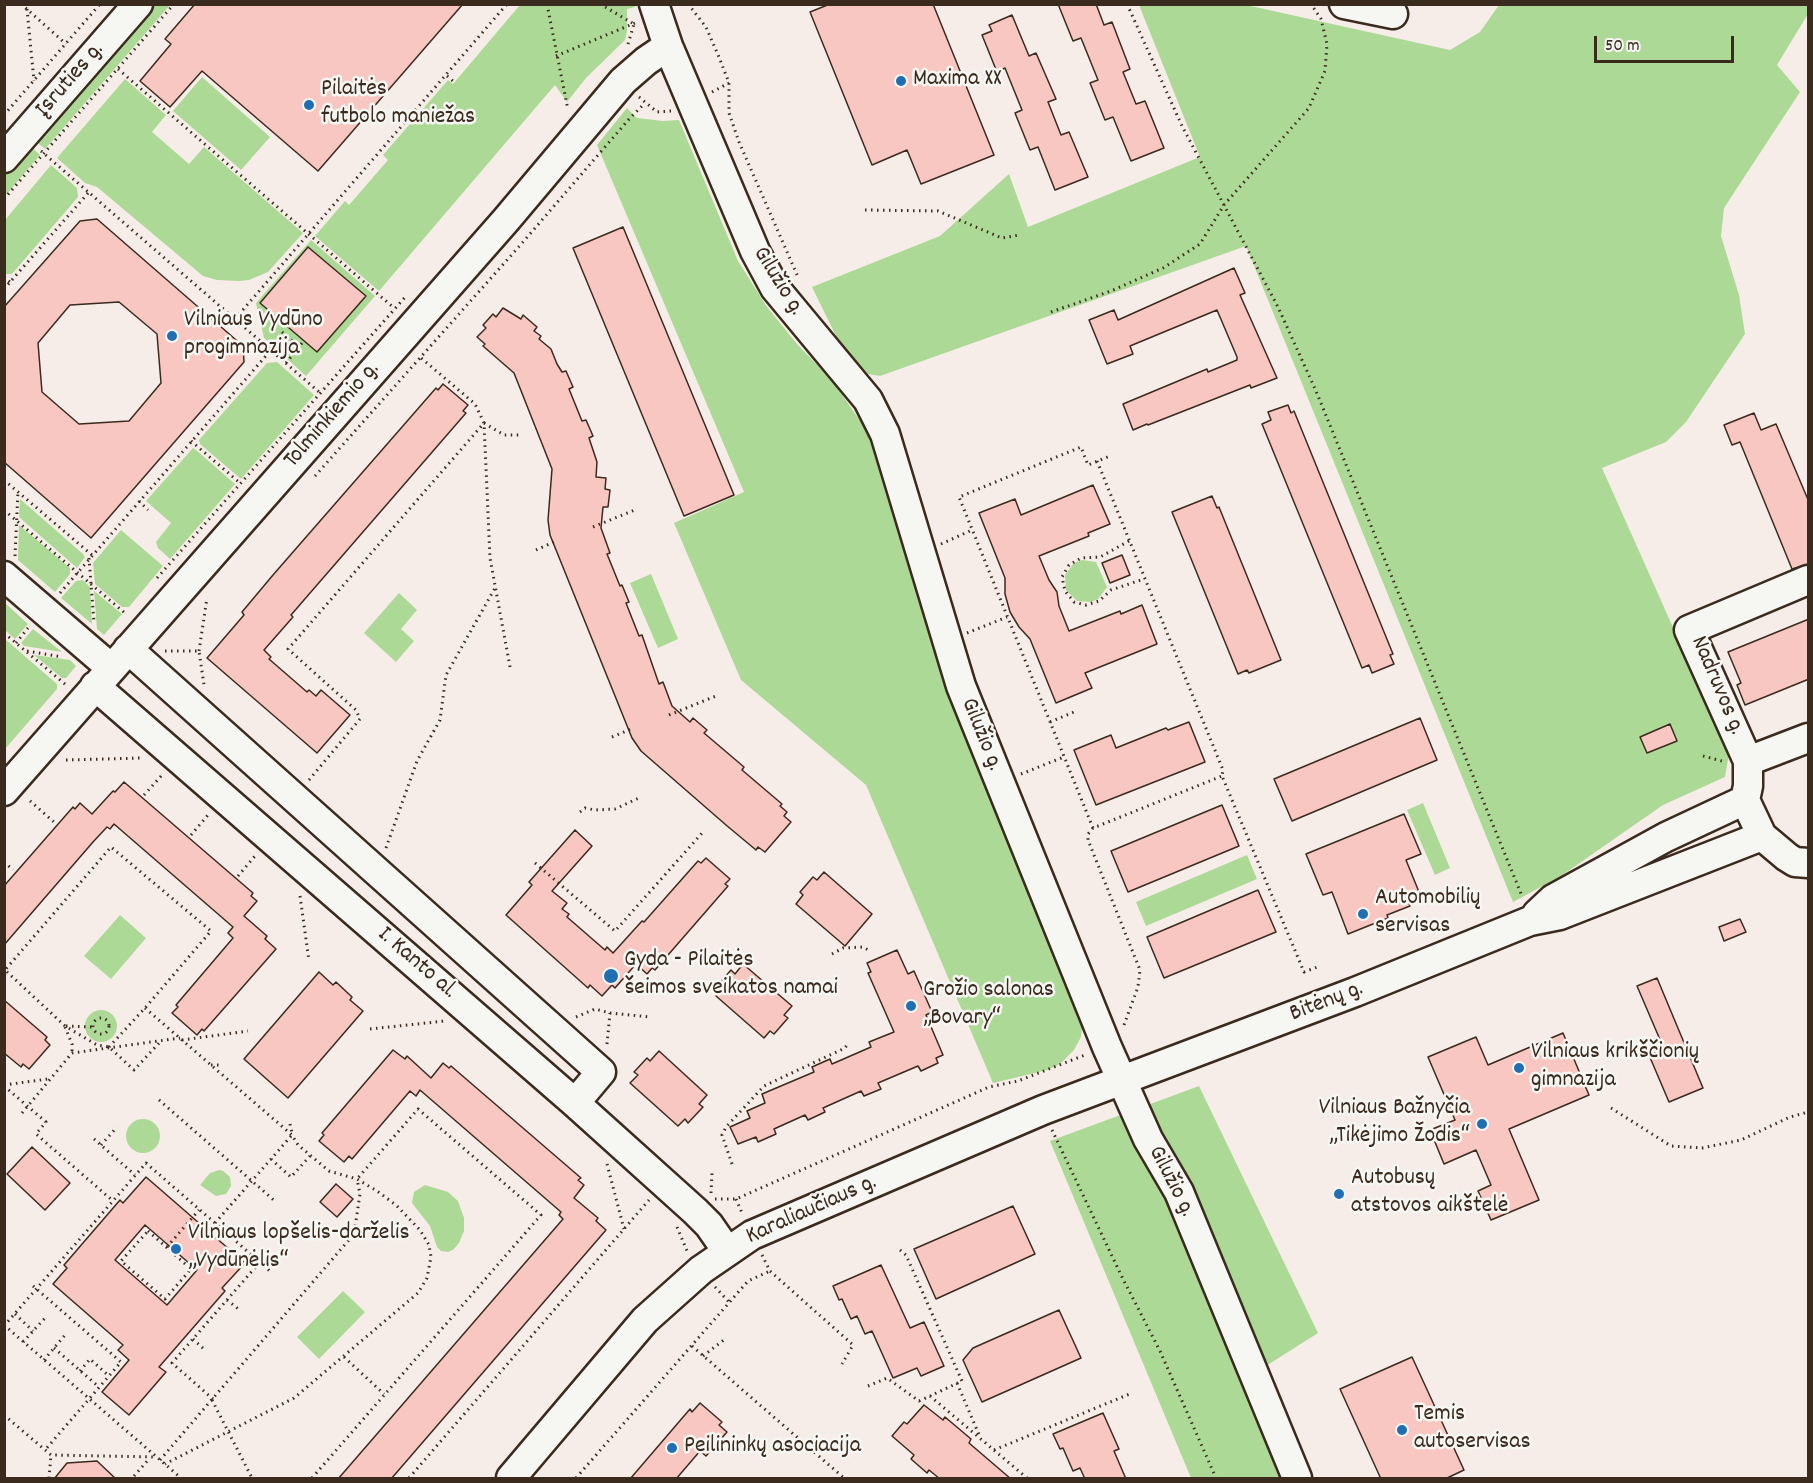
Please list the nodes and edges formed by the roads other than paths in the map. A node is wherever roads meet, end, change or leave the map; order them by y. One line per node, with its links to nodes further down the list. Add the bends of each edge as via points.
1 (138, 4): 6 (street, Įsruties g., via 34,144)
2 (654, 4): 5 (street, Gilužio g.)
3 (1344, 4): 4 (street)
4 (1394, 14)
5 (668, 46): 9 (street, Tolminkiemio g., via 623,81); 21 (street, Gilužio g., via 755,251 775,288 868,400 885,434 961,686)
6 (4, 158)
7 (10, 568): 9 (street, I. Kanto al.)
8 (1809, 580): 11 (street, Nadruvos g., via 1689,630)
9 (112, 668): 12 (street, Tolminkiemio g.); 16 (street, I. Kanto al.); 17 (street, I. Kanto al.)
10 (1809, 738): 11 (street)
11 (1748, 761): 13 (street)
12 (17, 796)
13 (1745, 800): 14 (street); 18 (street, Bitėnų g.)
14 (1762, 836): 15 (street, via 1787,857); 18 (street, Bitėnų g., via 1560,915)
15 (1809, 863)
16 (382, 876): 17 (street); 19 (street, I. Kanto al.)
17 (353, 910): 20 (street, I. Kanto al.)
18 (1526, 910): 21 (street, Bitėnų g., via 1355,993)
19 (450, 937): 20 (street); 22 (street, I. Kanto al., via 602,1072)
20 (421, 969): 22 (street, I. Kanto al.)
21 (1122, 1080): 23 (street, Karaliaučiaus g., via 752,1234); 25 (street, Gilužio g., via 1148,1138 1179,1192)
22 (574, 1103): 23 (street, I. Kanto al., via 695,1211)
23 (727, 1251): 24 (street, Karaliaučiaus g., via 645,1320)
24 (511, 1479)
25 (1297, 1479)

